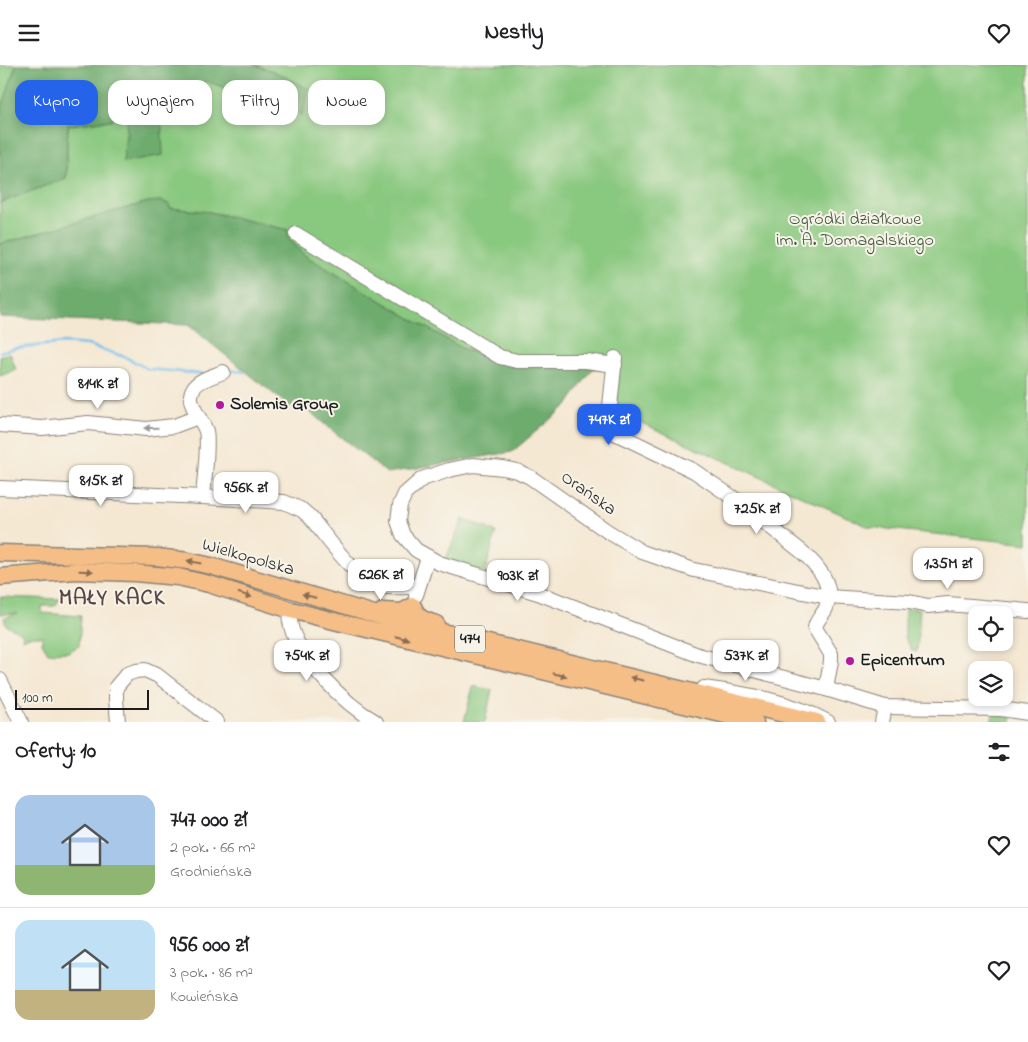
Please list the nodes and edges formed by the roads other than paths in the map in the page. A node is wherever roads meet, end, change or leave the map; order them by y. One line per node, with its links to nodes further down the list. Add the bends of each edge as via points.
1 (296, 234): 11 (street, via 500,357 517,361 615,361 609,416 609,424 615,433 694,471 735,499 812,560 824,576)
2 (223, 372): 3 (street, via 193,388 192,402)
3 (198, 417): 4 (street, one-way to 4, via 174,426 156,428 88,423 42,428); 6 (street, via 207,434)
4 (0, 425)
5 (0, 488): 6 (street)
6 (203, 497): 10 (street, via 294,505 310,517 358,573 370,582 386,587)
7 (0, 553): 12 (main road, Wielkopolska / 474, one-way to 7, via 188,561 157,557)
8 (428, 557): 10 (street); 11 (street, Orańska, via 408,543 398,521 405,494 422,479 436,473 473,465 488,466 517,471 530,477 642,552 694,570); 18 (street, Orańska, via 450,567 538,593 698,655)
9 (0, 577): 14 (main road, Wielkopolska / 474, one-way to 14, via 76,571 178,577 209,583)
10 (418, 587): 13 (street)
11 (828, 597): 15 (street, Orańska); 18 (street, via 815,629 831,654)
12 (342, 606): 13 (main road, via 396,613); 16 (main road, Wielkopolska / 474)
13 (413, 606): 16 (main road, via 416,615 423,620)
14 (291, 610): 19 (main road, Wielkopolska / 474, one-way to 19); 25 (street, via 290,621 307,658 333,689)
15 (1028, 611)
16 (480, 641): 19 (main road, Wielkopolska / 474, one-way to 16)
17 (0, 680): 23 (street)
18 (826, 689): 20 (street, Orańska)
19 (684, 697): 26 (street, Wielkopolska, via 701,715); 27 (main road, Wielkopolska / 474); 28 (main road, Wielkopolska / 474); 29 (street, Wielkopolska, via 700,688 742,694 777,701)
20 (885, 707): 21 (street, Orańska, via 1001,709); 30 (street)
21 (1028, 713)
22 (210, 720): 24 (street, via 158,676 145,670 127,674 116,687)
23 (21, 722)
24 (118, 722)
25 (376, 722)
26 (719, 722)
27 (755, 722)
28 (818, 722)
29 (828, 722)
30 (882, 722)

